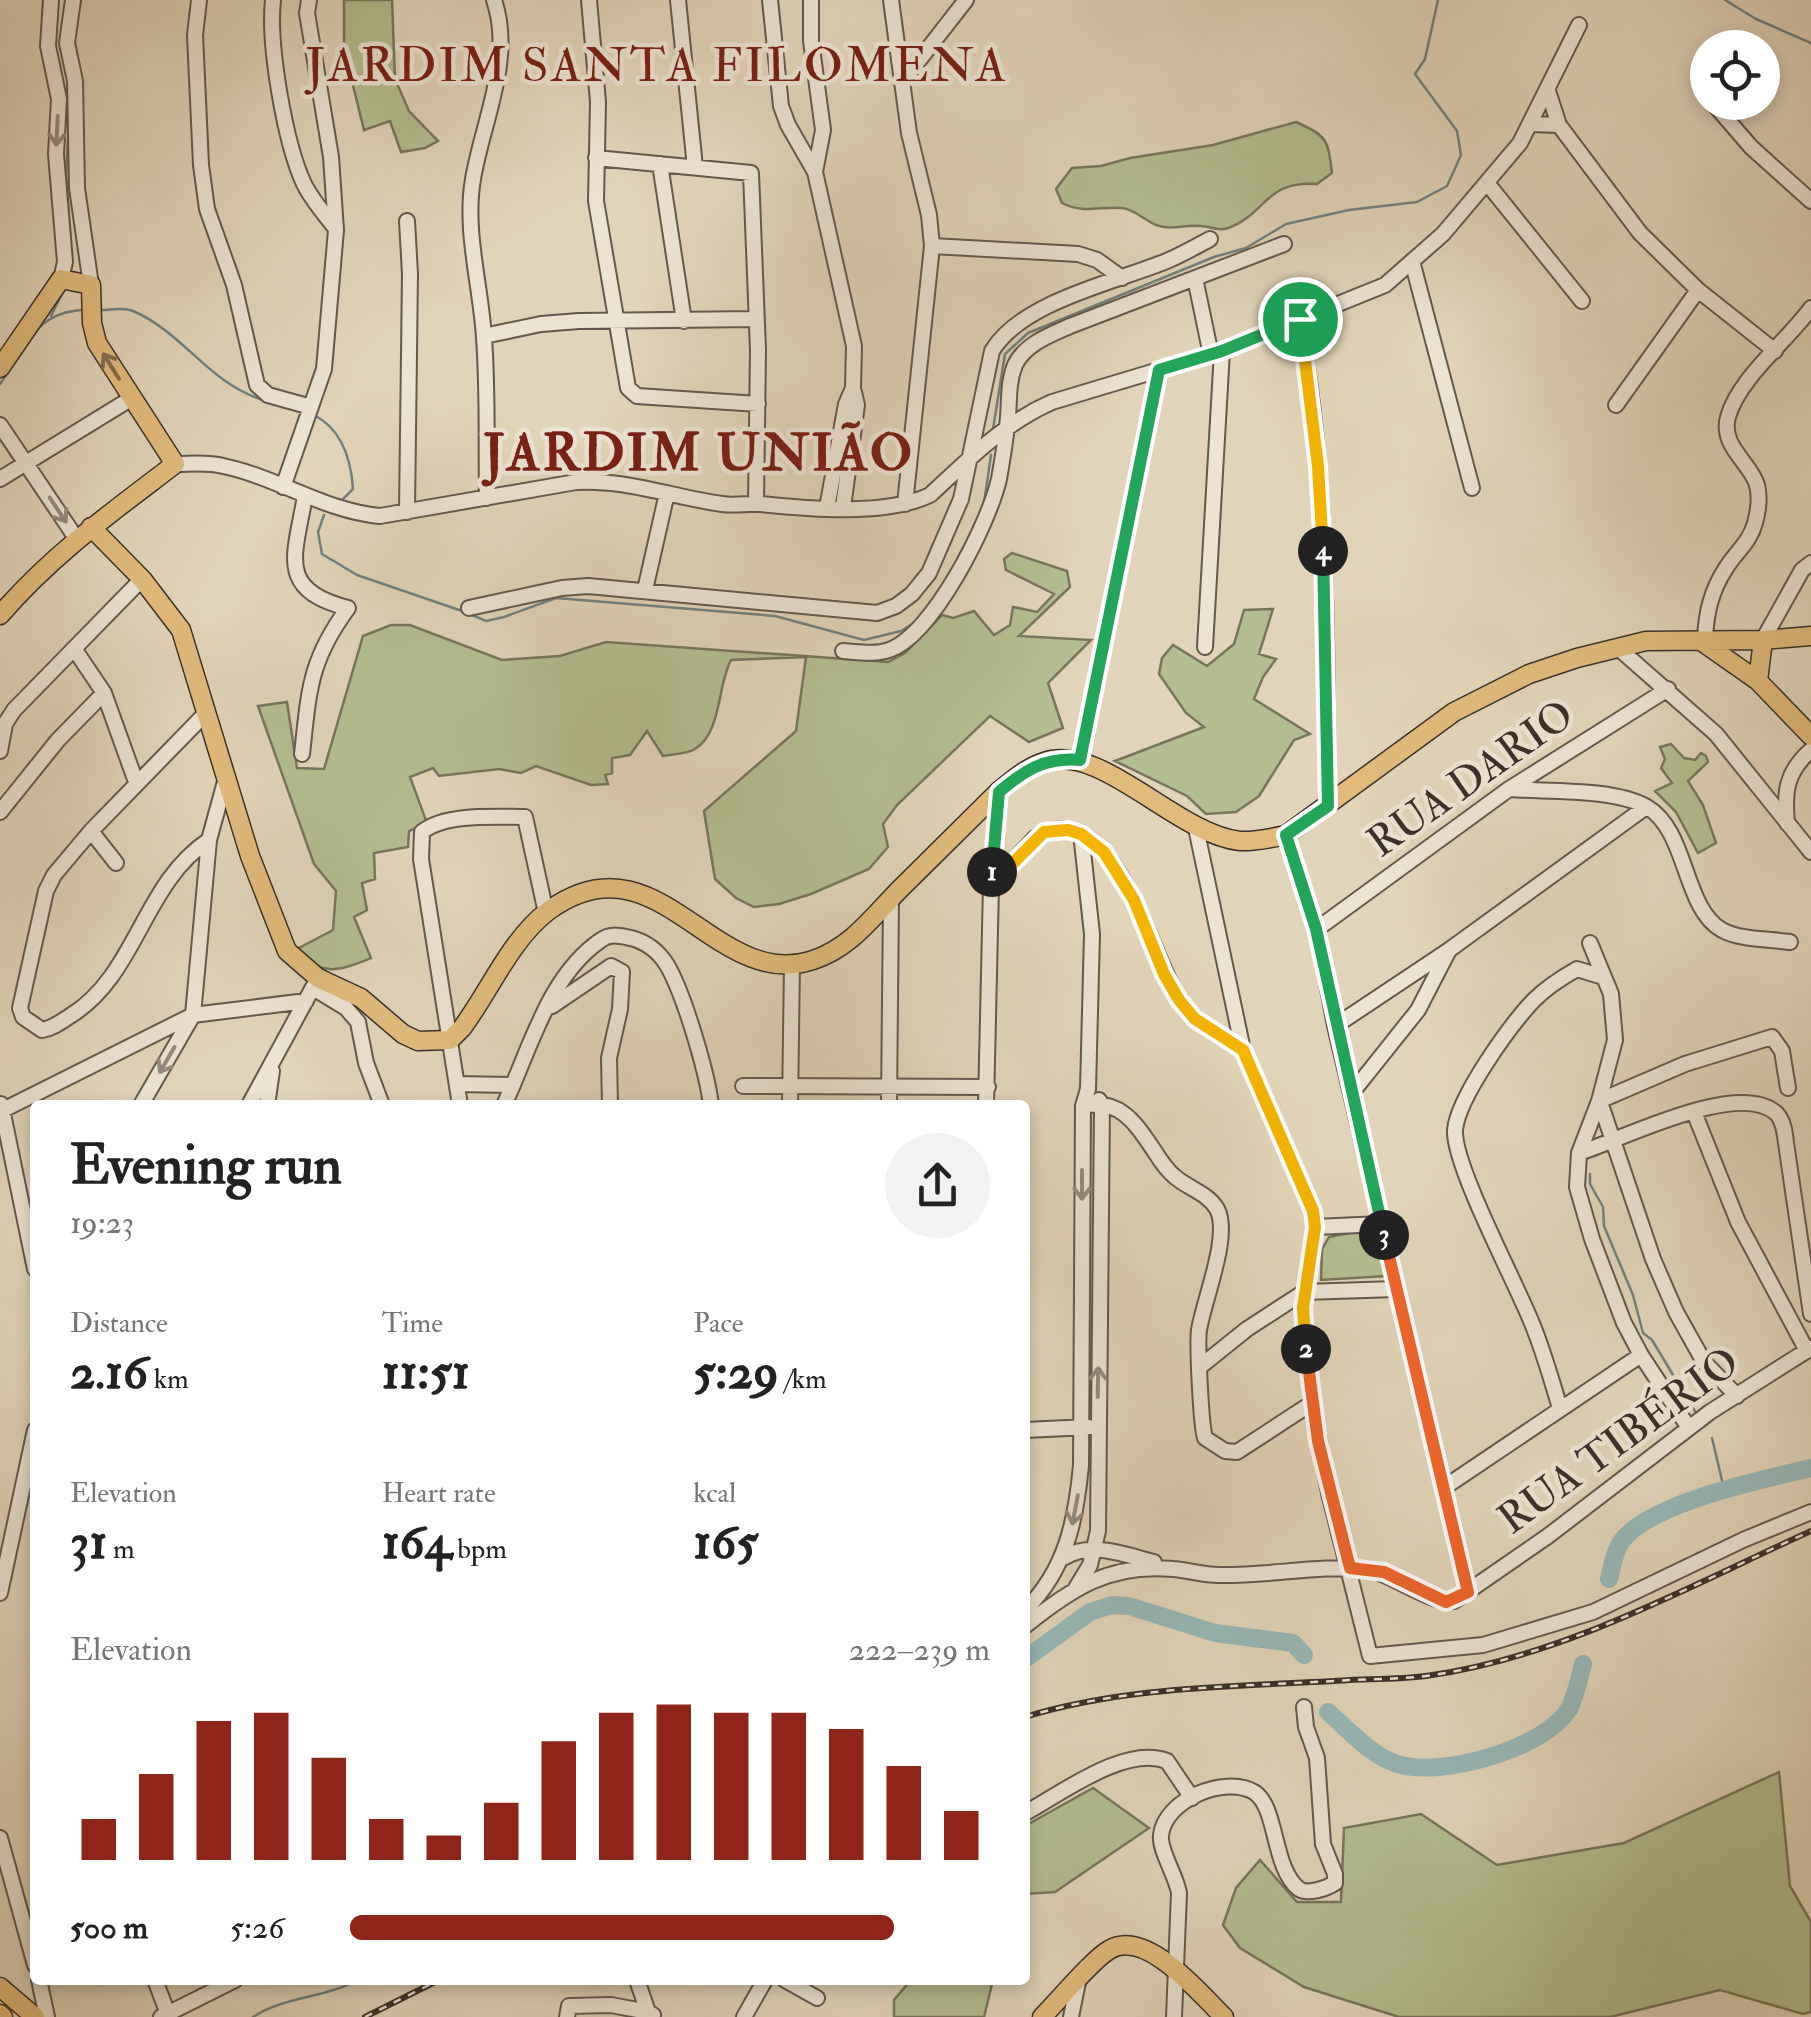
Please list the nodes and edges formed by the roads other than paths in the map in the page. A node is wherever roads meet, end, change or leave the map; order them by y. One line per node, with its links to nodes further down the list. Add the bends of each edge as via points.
1 (51, 0): 14 (street, via 48,46)
2 (72, 0): 14 (street)
3 (199, 0): 51 (street, via 195,35 206,209 234,285 257,385 268,395)
4 (273, 0): 27 (street, via 274,65 296,158 307,190)
5 (309, 0): 27 (street)
6 (494, 0): 43 (street, via 501,58 472,184)
7 (589, 0): 20 (street)
8 (678, 0): 22 (street)
9 (770, 0): 23 (street, via 781,106)
10 (811, 0): 23 (street, via 823,130)
11 (891, 0): 15 (street)
12 (966, 0): 15 (street)
13 (1579, 25): 16 (street)
14 (66, 82): 34 (street, one-way to 34, via 56,154); 36 (street)
15 (902, 82): 30 (street)
16 (1548, 90): 18 (street); 19 (street)
17 (1728, 120): 25 (street)
18 (1530, 124): 19 (street); 24 (street)
19 (1559, 125): 35 (street, via 1640,233)
20 (596, 158): 21 (street); 41 (street, via 596,200)
21 (660, 164): 22 (street); 42 (street)
22 (695, 167): 39 (street, via 750,173)
23 (815, 172): 67 (street, via 854,346)
24 (1487, 183): 31 (street); 37 (street)
25 (1811, 201)
26 (407, 221): 68 (street)
27 (336, 230): 51 (street, via 324,369)
28 (1210, 238): 32 (street)
29 (1284, 244): 33 (street)
30 (932, 246): 32 (street, via 1078,254); 66 (street)
31 (1412, 261): 40 (street, via 1385,285); 59 (street)
32 (1122, 278): 54 (street, via 1043,309 998,341)
33 (1194, 278): 45 (street); 52 (street, via 1070,326 1023,353 1010,387)
34 (63, 279): 36 (main road); 46 (main road)
35 (1698, 290): 44 (street); 50 (street)
36 (90, 298): 48 (main road, one-way to 36, via 97,343)
37 (1582, 301)
38 (1811, 308): 44 (street)
39 (757, 319): 42 (street); 49 (street)
40 (1300, 319): 45 (street); 95 (street, via 1325,576)
41 (617, 321): 42 (street); 43 (street, via 541,324); 49 (street, via 628,388 637,396)
42 (684, 321)
43 (484, 336): 63 (street)
44 (1776, 351): 76 (street, via 1739,393 1727,420 1730,444 1756,484 1758,505 1747,543 1712,594)
45 (1216, 353): 47 (street); 78 (street)
46 (0, 368)
47 (1159, 370): 52 (street, via 1052,402); 90 (street)
48 (132, 398): 55 (street); 56 (main road)
49 (758, 404): 65 (street)
50 (1616, 405)
51 (311, 407): 58 (street)
52 (1007, 425): 54 (street); 81 (street, via 986,519 926,621 888,651)
53 (0, 426): 55 (street)
54 (972, 456): 61 (street); 64 (street)
55 (26, 462): 57 (street); 69 (street, one-way to 69)
56 (175, 464): 58 (street, via 224,466); 69 (main road)
57 (0, 479)
58 (283, 487): 62 (street)
59 (1472, 488)
60 (667, 494): 63 (street, via 604,480); 65 (street); 72 (street)
61 (930, 494): 64 (street); 66 (street)
62 (304, 496): 68 (street, via 362,514); 89 (street, via 298,578 319,601 348,608 312,672)
63 (488, 498): 68 (street)
64 (961, 499): 72 (street, via 929,573 912,594 876,613)
65 (756, 504): 67 (street)
66 (906, 504): 67 (street)
67 (835, 508)
68 (407, 512)
69 (83, 533): 71 (main road); 74 (main road)
70 (1811, 563): 77 (street)
71 (142, 580): 80 (street); 85 (main road, via 182,630)
72 (645, 590): 73 (street, via 562,588)
73 (469, 608)
74 (0, 615)
75 (1811, 636): 77 (main road)
76 (1703, 640): 77 (main road); 79 (main road); 82 (main road)
77 (1763, 640): 82 (main road)
78 (1206, 647)
79 (1618, 647): 83 (street); 95 (main road, via 1492,690)
80 (74, 650): 84 (street); 88 (street, via 8,717)
81 (843, 650)
82 (1758, 680): 86 (main road)
83 (1668, 689): 93 (street, RUA DARIO); 98 (street, via 1716,734)
84 (104, 693): 92 (street); 97 (street)
85 (205, 714): 91 (main road); 92 (street)
86 (1811, 736)
87 (1811, 750): 98 (street, via 1789,777)
88 (0, 751)
89 (302, 754)
90 (1080, 760): 94 (main road, via 1046,760); 99 (main road)
91 (226, 778): 103 (street); 115 (main road, via 280,938)
92 (136, 782): 100 (street)
93 (1508, 789): 96 (street, via 1606,796); 109 (street, RUA DARIO)
94 (999, 792): 106 (street); 107 (main road)
95 (1328, 806): 102 (main road)
96 (1646, 807): 110 (street, via 1664,825 1712,921 1730,932); 111 (street)
97 (0, 812)
98 (1787, 824): 104 (street)
99 (1196, 828): 102 (main road, via 1240,841); 120 (street)
100 (91, 831): 103 (street, via 46,891 20,1008 42,1030 88,1005 119,967 172,873); 105 (street)
101 (1081, 834): 106 (street, via 1039,835); 120 (street, via 1124,881 1179,1000 1195,1019); 129 (street, via 1092,934)
102 (1286, 835): 109 (street)
103 (209, 840): 117 (street)
104 (1811, 852)
105 (116, 863)
106 (991, 885): 127 (street)
107 (891, 898): 112 (main road, via 852,939); 126 (street)
108 (546, 913): 112 (main road, via 586,890 626,888 738,950); 119 (main road); 119 (street, via 526,817 476,817 422,832)
109 (1316, 929): 118 (street)
110 (1790, 942)
111 (1449, 950): 118 (street); 130 (street, via 1418,1010)
112 (792, 965): 125 (street)
113 (1577, 969): 114 (street); 114 (street, via 1590,943); 164 (street, via 1513,1025 1467,1096 1455,1131 1460,1161 1533,1324)
114 (1603, 978): 142 (street, via 1612,994 1615,1040)
115 (312, 989): 117 (street); 119 (main road, via 362,998 418,1040); 121 (street); 134 (street, via 358,1022)
116 (547, 1010): 123 (street); 137 (street, via 611,966 622,972); 138 (street, via 570,971 604,938 641,941 668,966)
117 (193, 1015): 131 (street, one-way to 131); 144 (street)
118 (1335, 1026): 130 (street)
119 (450, 1040): 122 (street)
120 (1243, 1050): 152 (street)
121 (275, 1054): 132 (street); 133 (street)
122 (457, 1084): 123 (street); 135 (street)
123 (513, 1086): 136 (street)
124 (743, 1086): 125 (street)
125 (790, 1087): 126 (street); 139 (street)
126 (889, 1087): 127 (street); 140 (street)
127 (988, 1087): 141 (street)
128 (1788, 1088): 142 (street, via 1782,1051 1772,1037 1684,1064)
129 (1088, 1089): 143 (street); 145 (street)
130 (1352, 1094): 151 (street)
131 (143, 1100)
132 (252, 1100)
133 (268, 1100)
134 (380, 1100)
135 (459, 1100)
136 (506, 1100)
137 (610, 1100)
138 (710, 1100)
139 (790, 1100)
140 (889, 1100)
141 (987, 1100)
142 (1600, 1101): 148 (street); 149 (street)
143 (1102, 1105): 145 (street); 155 (street); 161 (street, via 1132,1119 1168,1170 1218,1211 1222,1224 1199,1330)
144 (2, 1106): 153 (street)
145 (1083, 1106): 154 (street, one-way to 154)
146 (1694, 1112): 147 (street); 158 (street, via 1749,1103 1776,1114 1783,1126); 159 (street, via 1738,1222)
147 (1634, 1134): 148 (street); 150 (street)
148 (1612, 1143): 149 (street); 150 (street)
149 (1579, 1154): 160 (street, via 1577,1187 1592,1239)
150 (1621, 1168): 162 (street, via 1688,1337)
151 (1381, 1224): 152 (street); 156 (street)
152 (1315, 1227): 157 (street)
153 (30, 1244)
154 (1082, 1271): 155 (street); 165 (street)
155 (1100, 1273): 165 (street, one-way to 155)
156 (1396, 1288): 157 (street); 169 (street)
157 (1304, 1292): 161 (street); 163 (street)
158 (1811, 1314)
159 (1809, 1350): 162 (street, RUA TIBÉRIO)
160 (1641, 1356): 164 (street); 166 (street)
161 (1201, 1366): 163 (street, via 1203,1431 1225,1452 1242,1450)
162 (1737, 1396): 166 (street, RUA TIBÉRIO)
163 (1312, 1403): 173 (street)
164 (1560, 1408): 169 (street)
165 (1090, 1427): 167 (street); 171 (street, via 1100,1483); 172 (street, one-way to 172)
166 (1689, 1428): 177 (street, RUA TIBÉRIO)
167 (1030, 1430)
168 (30, 1452): 175 (street)
169 (1445, 1487): 177 (street)
170 (1811, 1512): 173 (street, via 1593,1612 1463,1648 1370,1656)
171 (1095, 1549): 172 (street); 174 (street); 179 (street)
172 (1064, 1557): 176 (street)
173 (1350, 1568): 174 (street, via 1217,1576); 177 (street, RUA TIBÉRIO, via 1384,1572 1442,1600)
174 (1174, 1569): 179 (street, via 1130,1568)
175 (2, 1576): 178 (street)
176 (1052, 1577): 179 (street, via 1055,1592); 180 (street)
177 (1468, 1592)
178 (0, 1593)
179 (1070, 1593): 181 (street)
180 (1030, 1604)
181 (1030, 1622)
182 (1304, 1707): 183 (street, via 1333,1886 1306,1892 1297,1886 1262,1801 1252,1792 1220,1786)
183 (1192, 1798): 184 (street, via 1167,1761 1141,1756); 187 (street, via 1161,1832 1179,1892)
184 (1030, 1810)
185 (0, 1838): 186 (street)
186 (30, 1947)
187 (1174, 1966): 188 (main road, via 1119,1946); 205 (street); 206 (main road)
188 (1078, 1982): 203 (main road); 204 (street)
189 (156, 1985): 199 (street)
190 (224, 1985): 199 (street)
191 (640, 1985): 198 (street)
192 (762, 1985): 202 (street)
193 (795, 1985): 196 (street)
194 (41, 1986): 197 (street); 200 (street)
195 (0, 1988): 197 (main road)
196 (817, 1998)
197 (28, 2012)
198 (652, 2014): 201 (street, via 594,2004 569,2006)
199 (165, 2016)
200 (46, 2017)
201 (568, 2017)
202 (744, 2017)
203 (1042, 2017)
204 (1071, 2017)
205 (1174, 2017)
206 (1224, 2017)

